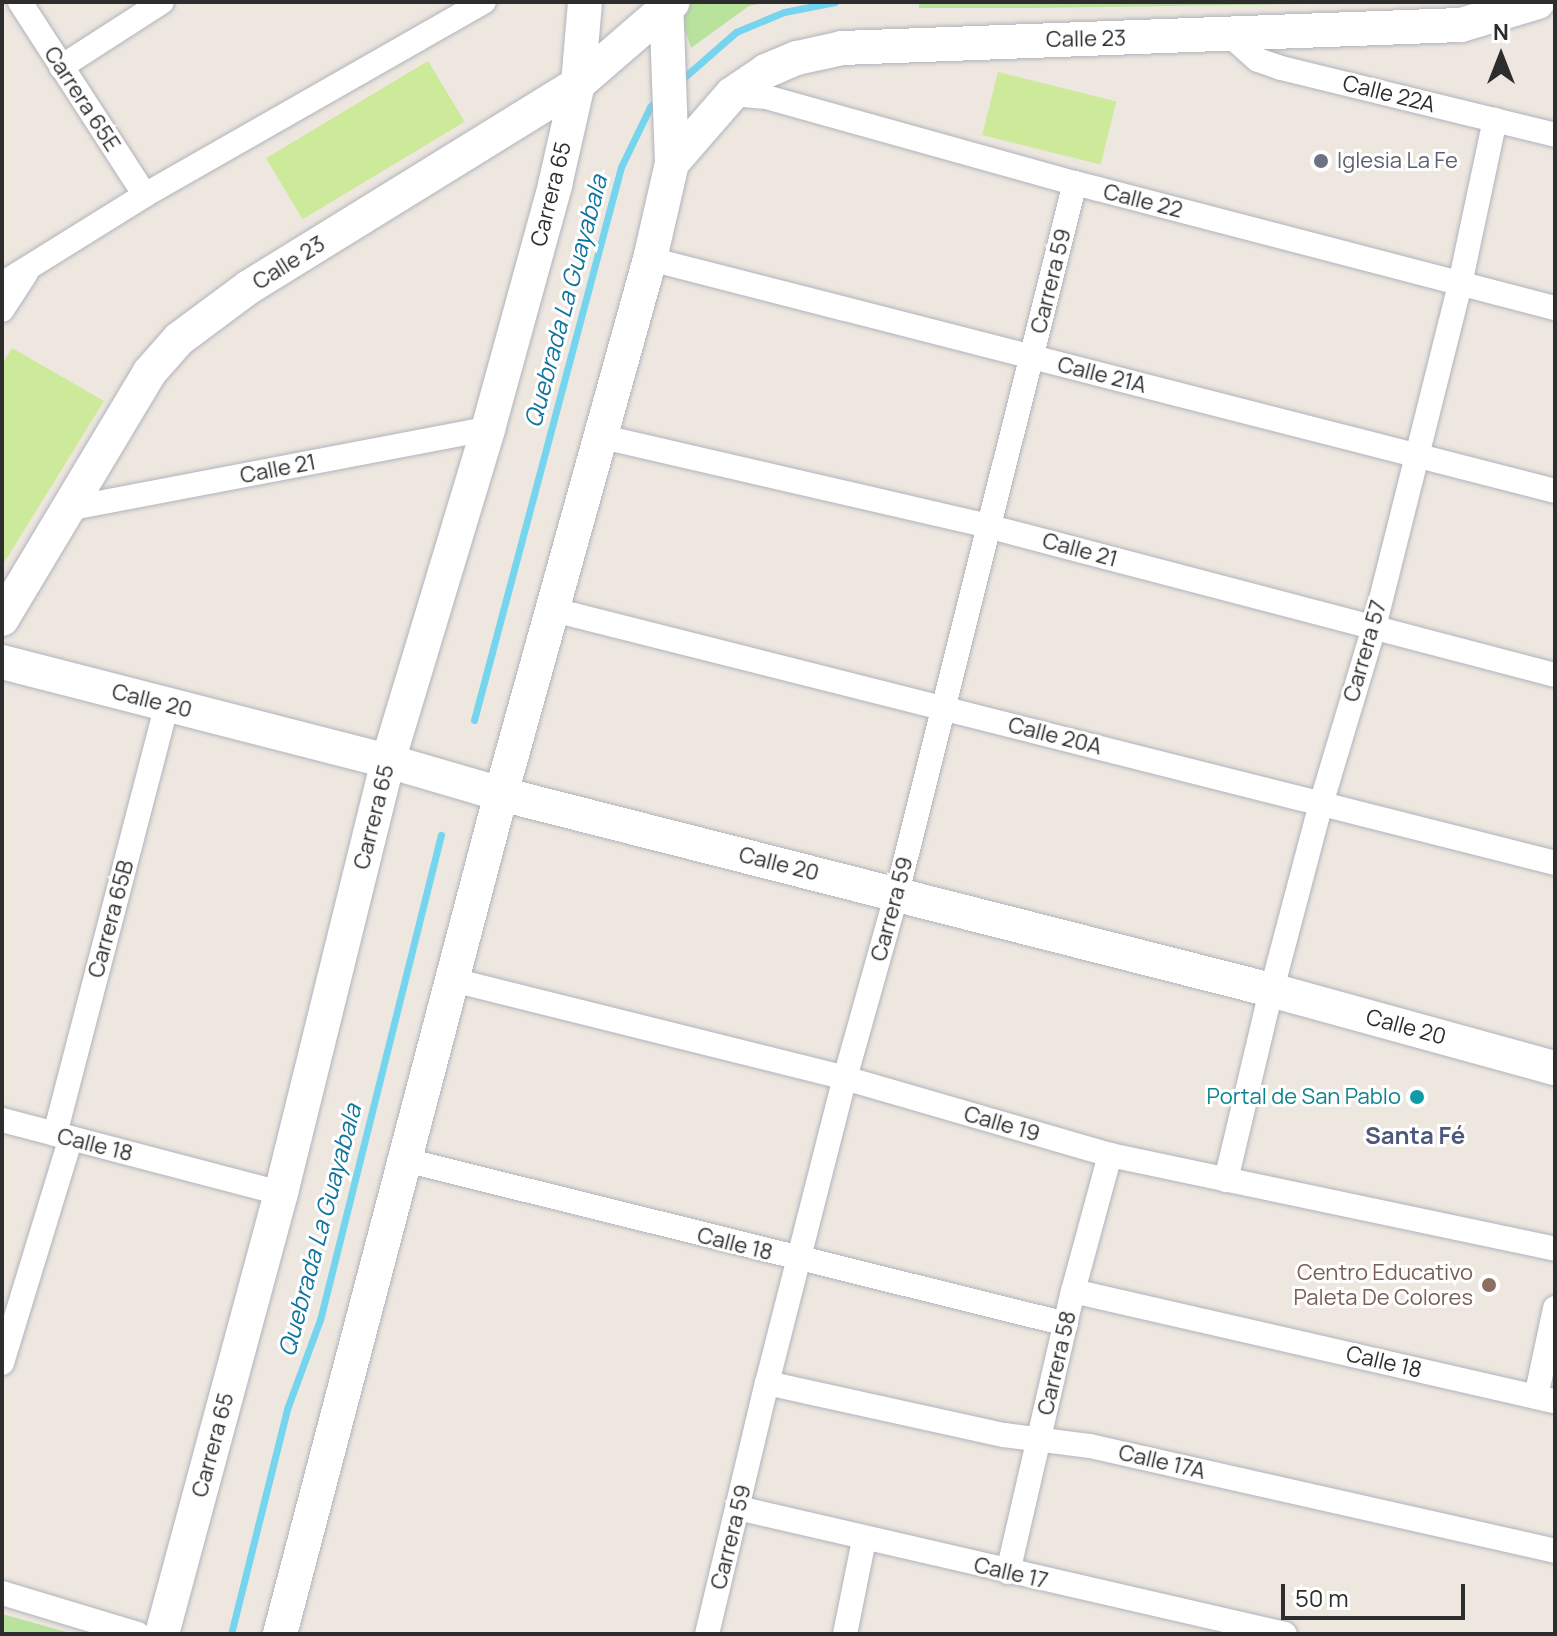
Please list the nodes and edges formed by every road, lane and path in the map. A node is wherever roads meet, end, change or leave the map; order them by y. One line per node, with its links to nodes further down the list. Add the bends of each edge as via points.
1 (20, 2): 8 (street, Carrera 65E)
2 (162, 2): 8 (street)
3 (484, 2): 15 (street)
4 (585, 2): 9 (street, Carrera 65)
5 (1538, 2): 7 (street, Calle 23, via 1461,25)
6 (668, 3): 9 (street, Calle 23); 13 (street)
7 (1231, 36): 10 (street, Calle 23, via 842,48 797,58); 11 (street, Calle 22A, via 1258,60 1281,68)
8 (61, 67): 15 (street, Carrera 65E)
9 (578, 84): 23 (street, Carrera 65); 27 (street, Calle 23, via 249,287 179,339 149,373)
10 (732, 94): 13 (street, Calle 23); 14 (street, Calle 22, via 766,97)
11 (1495, 120): 12 (street, Calle 22A); 19 (street, Carrera 57)
12 (1555, 135)
13 (672, 163): 16 (street)
14 (1075, 183): 19 (street, Calle 22); 22 (street, Carrera 59)
15 (145, 195): 17 (street)
16 (650, 259): 22 (street, Calle 21A); 24 (street)
17 (32, 264): 18 (street); 21 (street)
18 (2, 284)
19 (1460, 284): 20 (street, Calle 22); 25 (street, Carrera 57)
20 (1555, 308)
21 (2, 310)
22 (1031, 357): 25 (street, Calle 21A); 28 (street, Carrera 59)
23 (488, 429): 27 (street, Calle 21); 36 (street, Carrera 65)
24 (603, 437): 28 (street, Calle 21); 29 (street)
25 (1414, 455): 26 (street, Calle 21A); 31 (street, Carrera 57)
26 (1555, 491)
27 (67, 509): 30 (street, Calle 23)
28 (987, 526): 31 (street, Calle 21); 35 (street, Carrera 59)
29 (554, 610): 35 (street, Calle 20A); 37 (street)
30 (2, 619)
31 (1374, 627): 33 (street, Calle 21); 38 (street, Carrera 57)
32 (2, 662): 34 (street, Calle 20)
33 (1555, 675)
34 (167, 704): 36 (street, Calle 20); 46 (street, Carrera 65B)
35 (943, 708): 38 (street, Calle 20A); 40 (street, Carrera 59)
36 (388, 761): 37 (street, Calle 20); 50 (street, Carrera 65)
37 (501, 794): 40 (street, Calle 20); 41 (street)
38 (1321, 804): 39 (street, Calle 20A); 42 (street, Carrera 57)
39 (1555, 863)
40 (897, 893): 42 (street, Calle 20); 44 (street, Carrera 59)
41 (453, 980): 44 (street, Calle 19); 48 (street)
42 (1271, 990): 43 (street, Calle 20); 49 (street, Carrera 57)
43 (1555, 1068)
44 (845, 1078): 47 (street, Calle 19); 52 (street, Carrera 59)
45 (2, 1120): 46 (street, Calle 18)
46 (63, 1136): 50 (street, Calle 18); 56 (street, Carrera 65B)
47 (1110, 1155): 49 (street, Calle 19); 53 (street, Carrera 58)
48 (405, 1160): 52 (street, Calle 18); 67 (street)
49 (1226, 1180): 51 (street, Calle 19)
50 (281, 1193): 66 (street, Carrera 65)
51 (1555, 1249)
52 (799, 1260): 55 (street, Calle 18); 57 (street, Carrera 59)
53 (1073, 1291): 55 (street, Carrera 58); 58 (street, Calle 18)
54 (1555, 1308): 58 (street)
55 (1066, 1324): 59 (street, Carrera 58)
56 (2, 1363)
57 (767, 1383): 59 (street, Calle 17A); 60 (street, Carrera 59)
58 (1545, 1399)
59 (1039, 1439): 62 (street, Calle 17A); 63 (street, Carrera 58)
60 (738, 1508): 61 (street, Calle 17); 68 (street, Carrera 59)
61 (864, 1540): 63 (street, Calle 17); 69 (street)
62 (1555, 1551)
63 (1008, 1572): 70 (street, Calle 17)
64 (2, 1593): 65 (street)
65 (138, 1634)
66 (162, 1634)
67 (280, 1634)
68 (707, 1634)
69 (845, 1634)
70 (1285, 1634)

